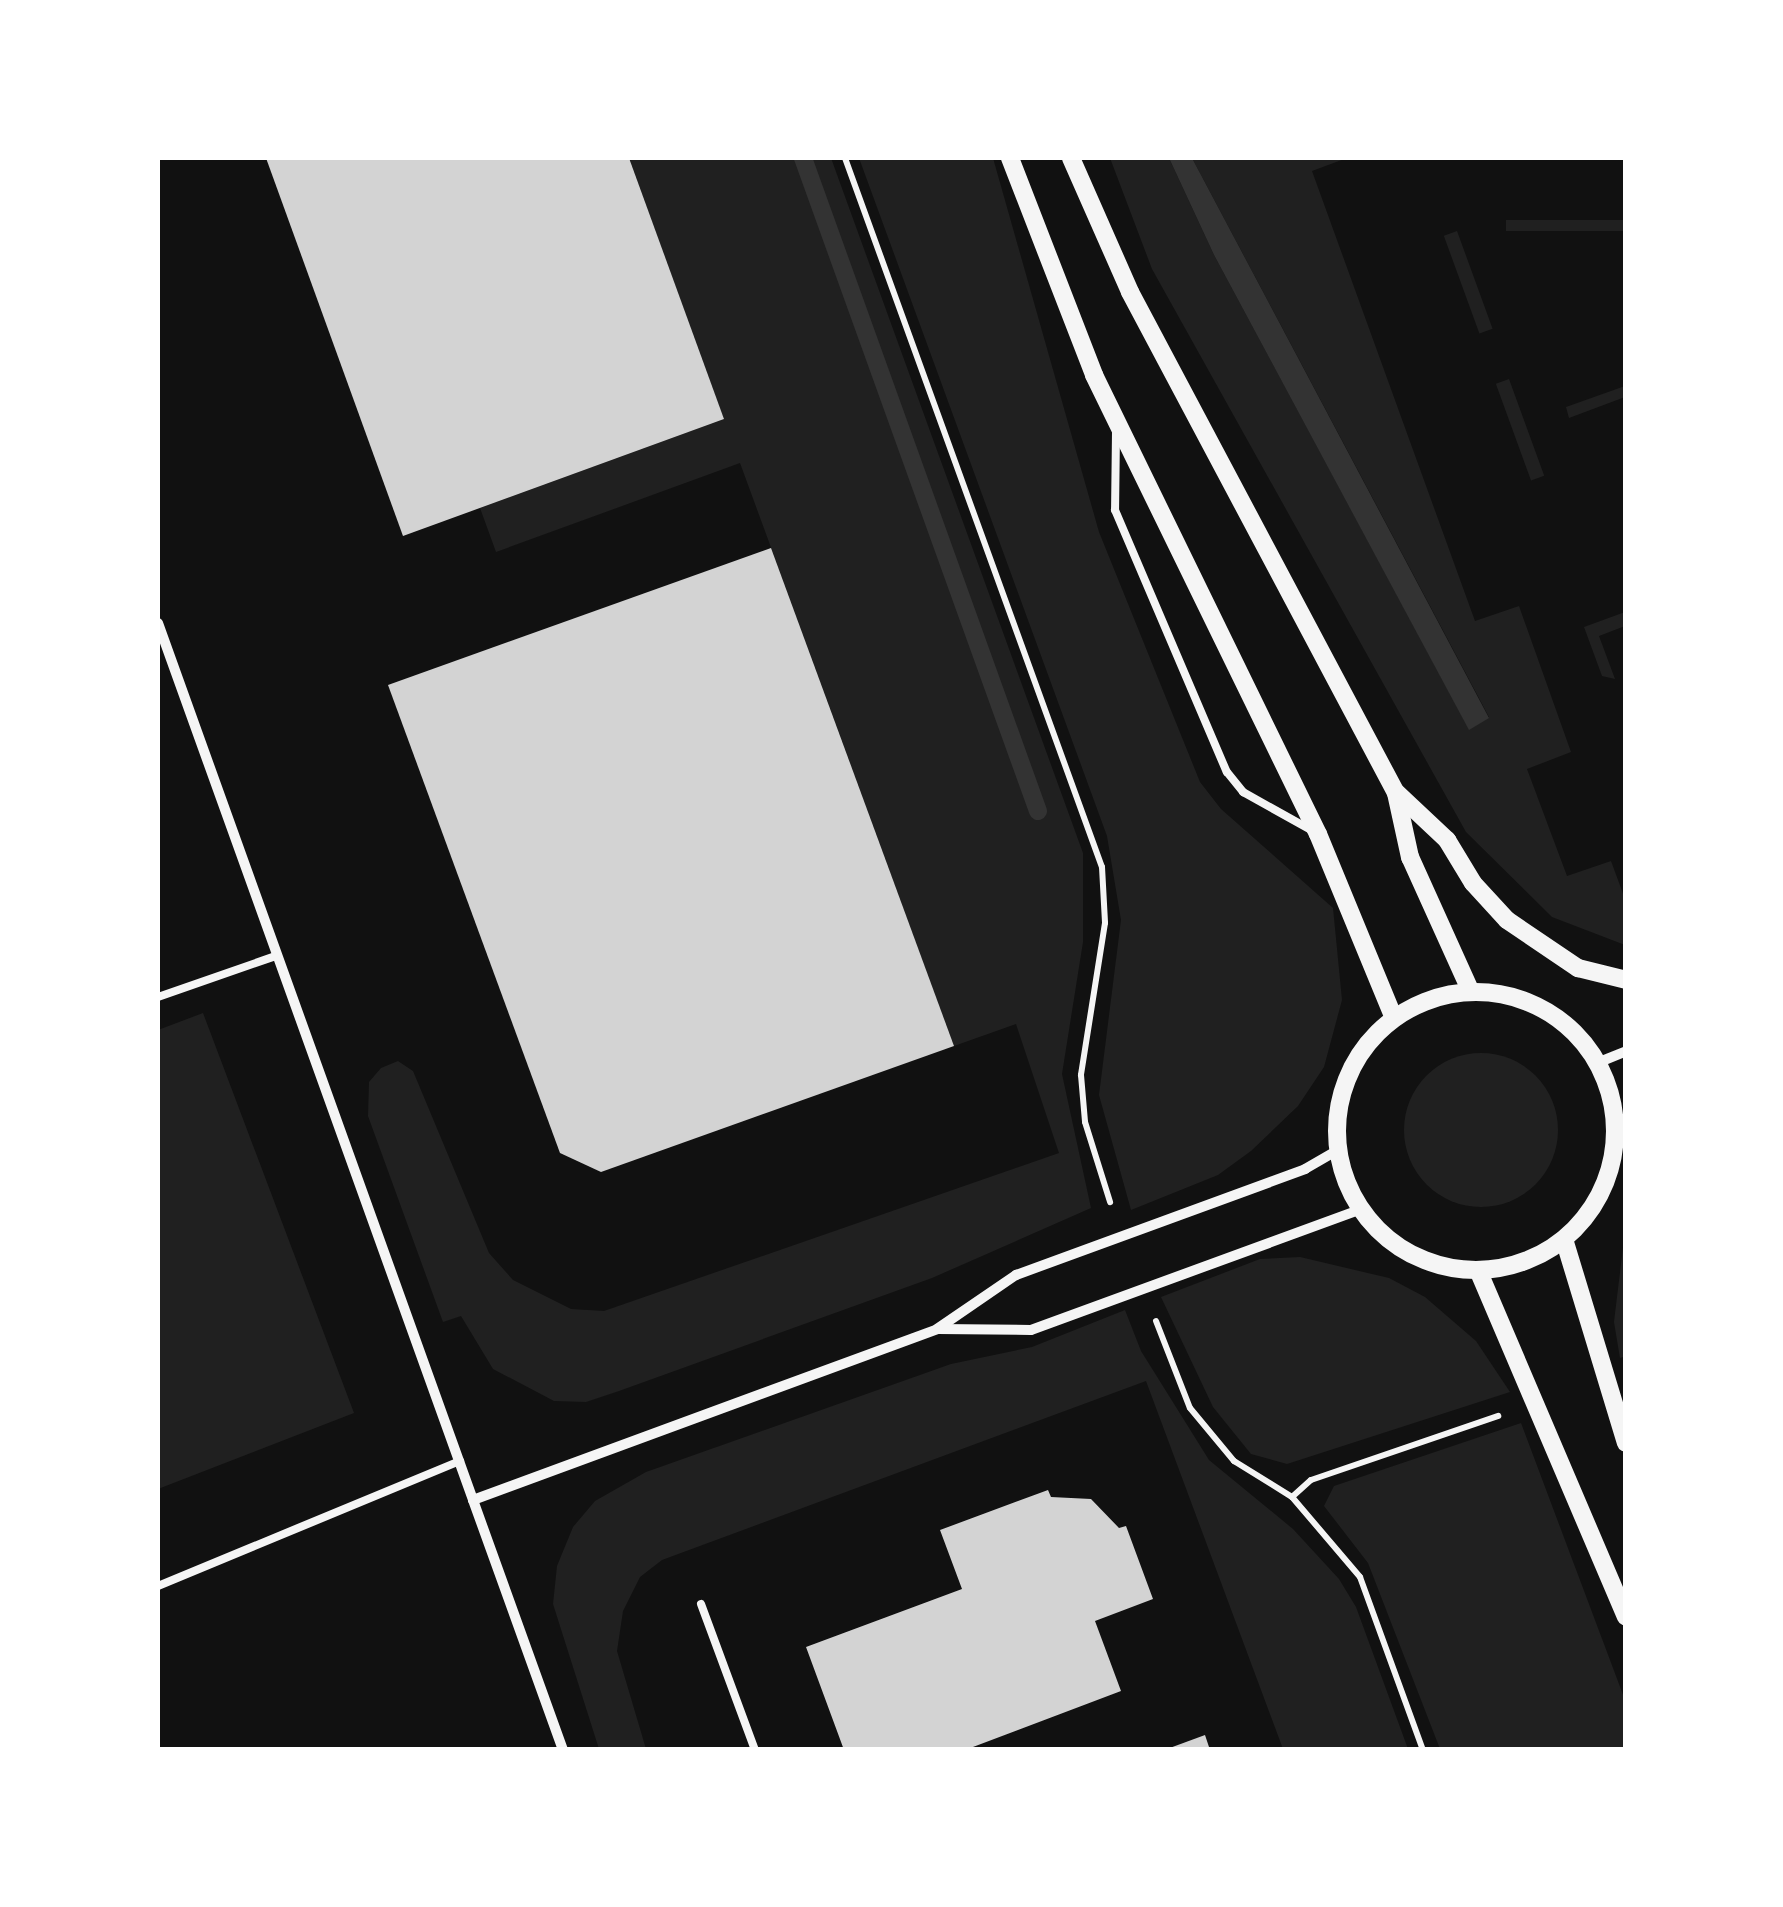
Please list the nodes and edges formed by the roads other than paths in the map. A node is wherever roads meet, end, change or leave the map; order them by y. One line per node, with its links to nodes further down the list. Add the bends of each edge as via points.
1 (1010, 158): 3 (street)
2 (1071, 158): 5 (street, via 1130,292)
3 (1116, 422): 6 (street); 6 (lane, via 1116,510 1227,772 1243,792)
4 (158, 623): 7 (street)
5 (1396, 793): 8 (street, via 1447,840 1507,920 1578,968); 9 (street, via 1410,857)
6 (1318, 834): 11 (street)
7 (276, 956): 10 (lane); 21 (street)
8 (1626, 980)
9 (1470, 992): 11 (street, via 1430,999); 13 (street, via 1530,1003 1579,1038)
10 (158, 996)
11 (1394, 1018): 15 (street, via 1348,1076)
12 (1626, 1051): 13 (street)
13 (1597, 1062): 14 (street)
14 (1620, 1120): 17 (street, via 1604,1187)
15 (1338, 1149): 16 (street); 19 (street, via 1306,1169 1016,1275)
16 (1360, 1208): 18 (street, via 1412,1253); 19 (street, via 1031,1330)
17 (1564, 1239): 18 (street, via 1533,1258); 20 (street)
18 (1478, 1270): 25 (street)
19 (937, 1329): 22 (street)
20 (1626, 1442)
21 (460, 1461): 22 (street); 23 (lane)
22 (473, 1500): 26 (street)
23 (158, 1586)
24 (701, 1604): 27 (lane)
25 (1626, 1617)
26 (563, 1750)
27 (755, 1750)

